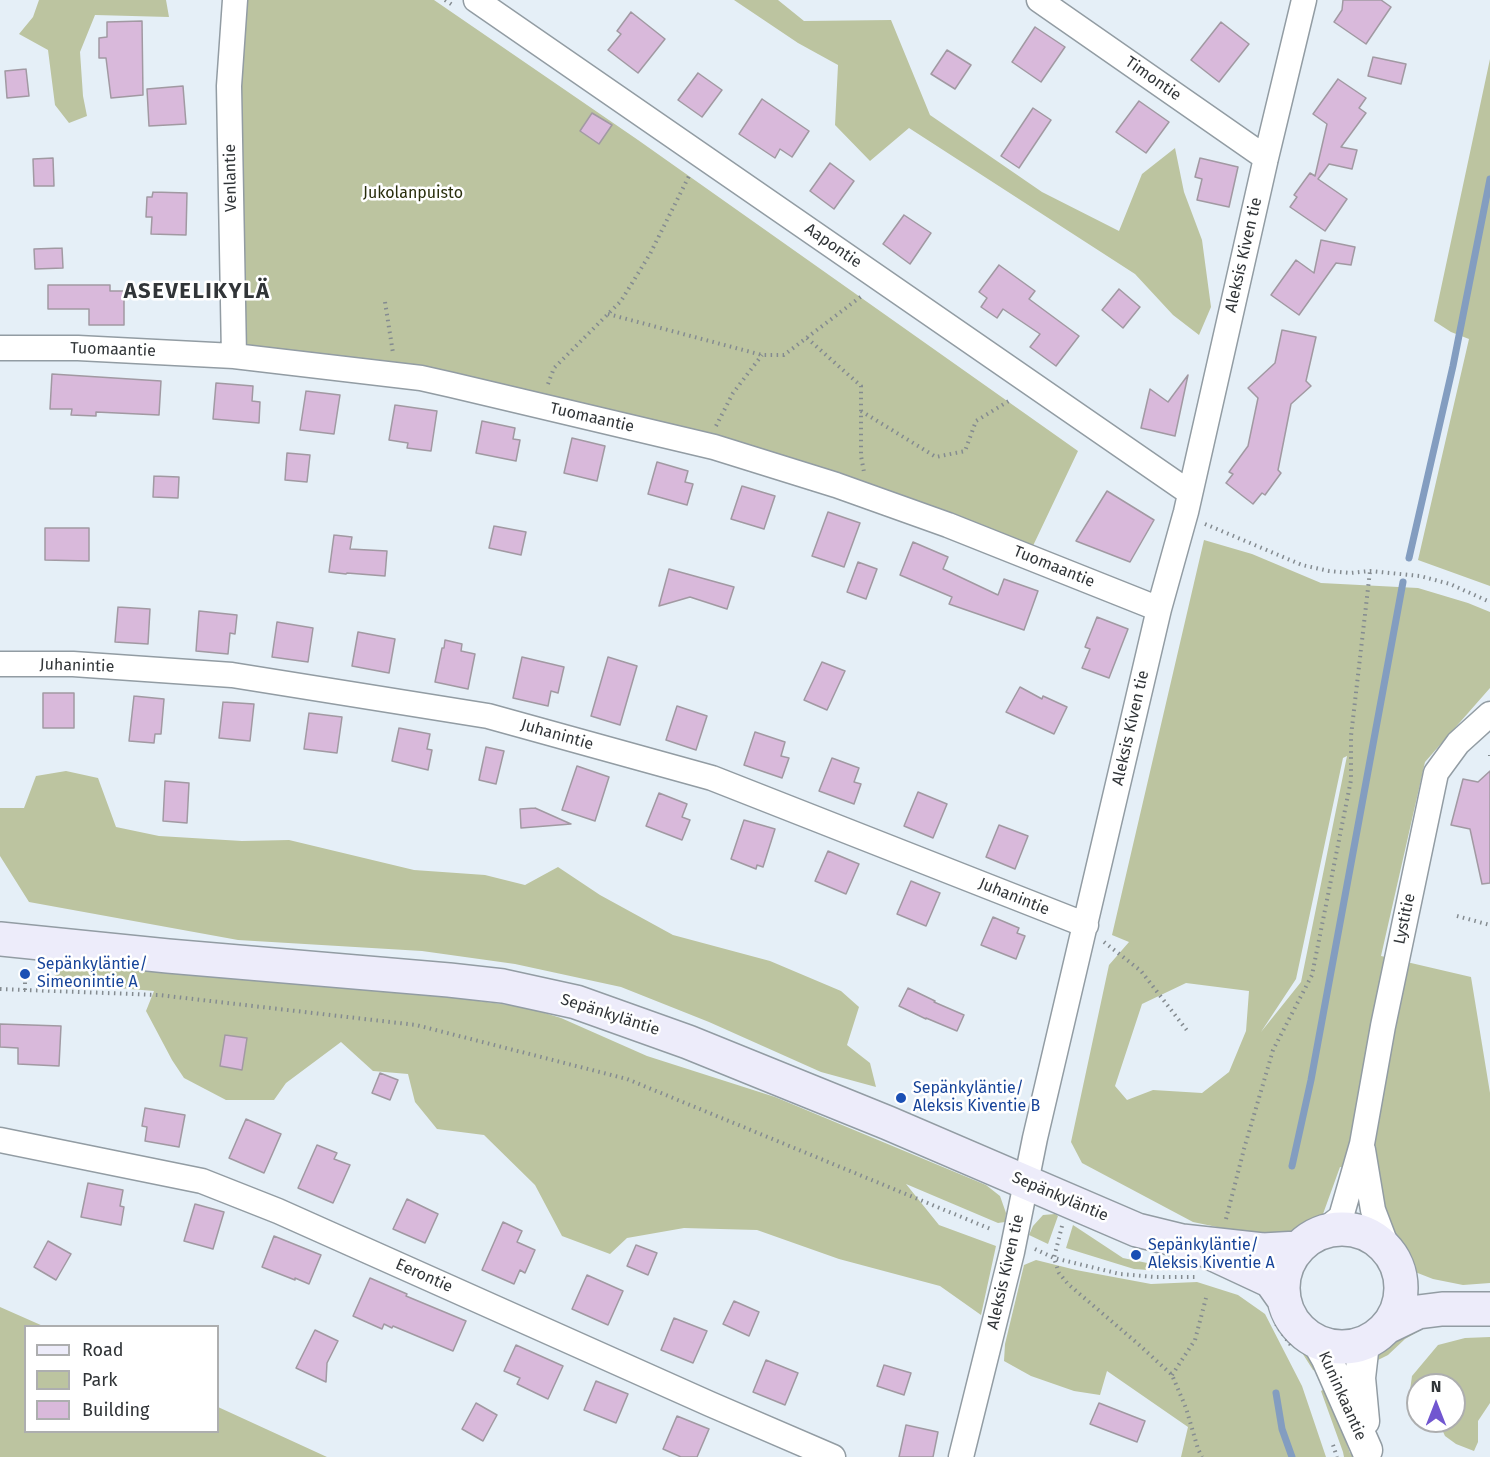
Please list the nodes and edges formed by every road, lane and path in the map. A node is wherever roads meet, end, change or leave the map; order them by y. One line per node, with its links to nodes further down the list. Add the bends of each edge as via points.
1 (235, 0): 12 (street, Venlantie, via 229,86)
2 (476, 0): 19 (street, Aapontie)
3 (1040, 0): 5 (street, Timontie)
4 (1304, 0): 5 (street, Aleksis Kiven tie)
5 (1266, 158): 19 (street, Aleksis Kiven tie)
6 (692, 171): 9 (path, via 650,254 621,301)
7 (867, 292): 10 (path)
8 (386, 302): 14 (path)
9 (608, 314): 13 (path); 16 (path, via 554,368)
10 (807, 338): 13 (path, via 784,355); 17 (path, via 861,386)
11 (0, 348): 12 (street, Tuomaantie)
12 (234, 356): 14 (street, Tuomaantie)
13 (762, 356): 18 (path, via 733,393)
14 (396, 375): 16 (street, Tuomaantie)
15 (1018, 396): 17 (path, via 976,421 965,451 936,457)
16 (540, 406): 18 (street, Tuomaantie)
17 (861, 411): 20 (path, via 861,456)
18 (706, 445): 20 (street, Tuomaantie)
19 (1190, 493): 24 (street, Aleksis Kiven tie)
20 (867, 496): 24 (street, Tuomaantie)
21 (1196, 520): 22 (path, via 1302,566 1350,573)
22 (1370, 571): 23 (path, via 1420,576); 39 (path, via 1351,736 1351,780 1312,975 1273,1050)
23 (1490, 602)
24 (1159, 609): 28 (street, Aleksis Kiven tie)
25 (0, 664): 28 (street, Juhanintie, via 73,664 232,675 488,716 712,778)
26 (1490, 714): 37 (street, Lystitie, via 1458,743 1436,773)
27 (1457, 915): 29 (path)
28 (1086, 925): 38 (street, Aleksis Kiven tie)
29 (1490, 925)
30 (0, 939): 38 (main road, Sepänkyläntie, via 449,980 503,986 576,1002 688,1042)
31 (1104, 941): 35 (path, via 1141,971)
32 (26, 974): 34 (path)
33 (0, 989): 34 (path)
34 (25, 990): 40 (path, via 159,994 416,1025 627,1079)
35 (1189, 1033)
36 (0, 1140): 53 (street, Eerontie, via 202,1181 288,1215)
37 (1362, 1144): 42 (street, Lystitie, via 1341,1217); 44 (street, Lystitie, via 1373,1210)
38 (1026, 1182): 40 (street, Aleksis Kiven tie); 41 (main road, Sepänkyläntie, via 1137,1230)
39 (1224, 1225)
40 (1015, 1239): 43 (path); 54 (street, Aleksis Kiven tie)
41 (1182, 1240): 42 (main road, Sepänkyläntie, via 1263,1250); 48 (main road, Sepänkyläntie, via 1271,1281)
42 (1310, 1240): 44 (main road, via 1340,1229 1359,1232 1376,1239); 48 (main road, via 1290,1259)
43 (1054, 1258): 45 (path, via 1120,1274); 51 (path, via 1068,1284)
44 (1394, 1260): 47 (main road, via 1425,1290); 49 (main road, via 1401,1285 1400,1299 1395,1314)
45 (1204, 1277)
46 (1206, 1298): 51 (path, via 1195,1340)
47 (1484, 1308): 49 (main road, via 1418,1312)
48 (1278, 1309): 50 (path); 50 (main road, via 1287,1312 1305,1335)
49 (1376, 1335): 50 (main road, via 1353,1347); 52 (street, Kuninkaantie, via 1360,1378)
50 (1307, 1348): 52 (street, Kuninkaantie, via 1328,1359)
51 (1172, 1375): 55 (path)
52 (1367, 1453)
53 (833, 1457)
54 (961, 1457)
55 (1202, 1457)

